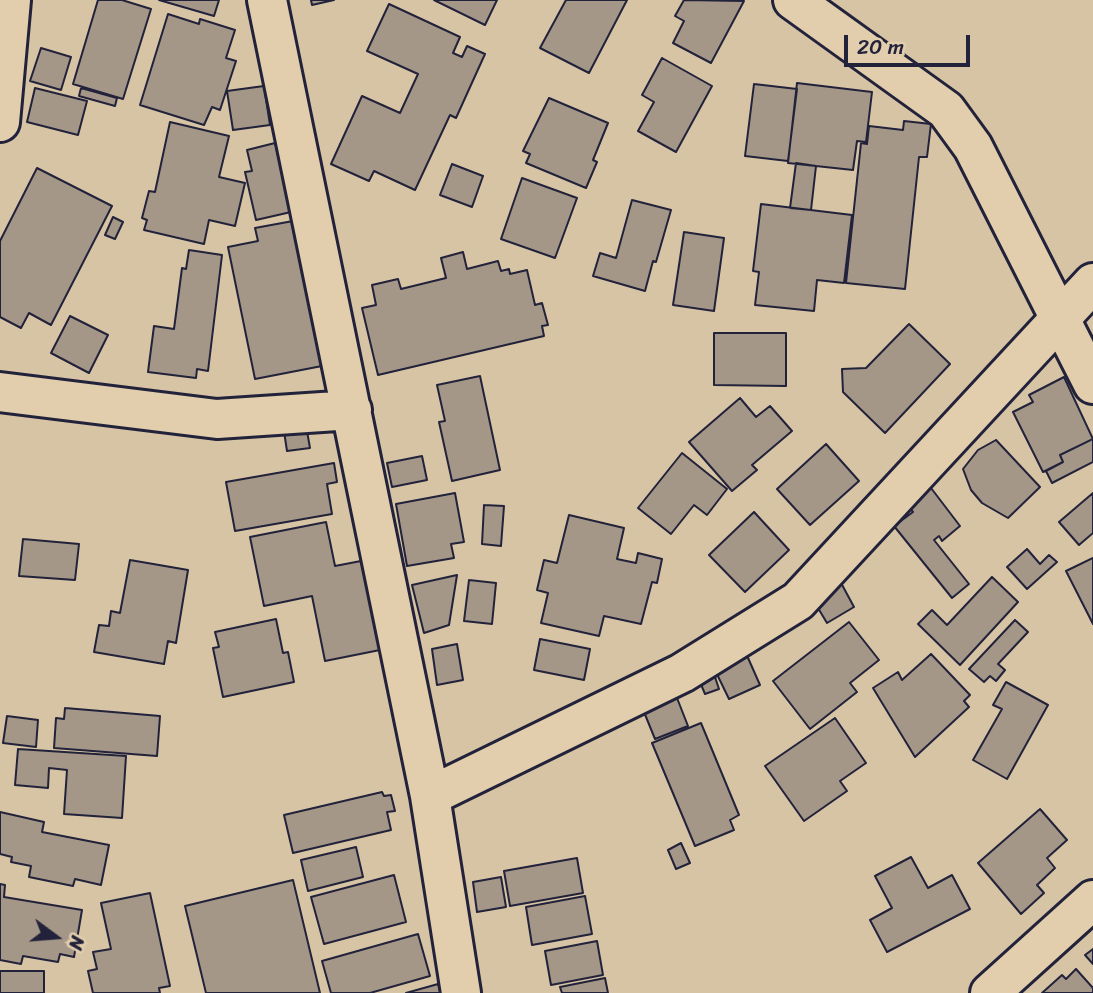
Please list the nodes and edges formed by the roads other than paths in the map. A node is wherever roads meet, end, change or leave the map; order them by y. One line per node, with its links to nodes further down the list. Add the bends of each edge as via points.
1 (11, 0): 4 (street)
2 (267, 0): 9 (street)
3 (793, 0): 6 (street, via 946,110 973,147)
4 (0, 122)
5 (1093, 283): 6 (street)
6 (1060, 321): 7 (street); 10 (street, via 798,601 682,673)
7 (1093, 384)
8 (0, 392): 9 (street, via 217,419)
9 (352, 410): 10 (street)
10 (430, 796): 12 (street)
11 (1093, 900): 13 (street)
12 (461, 993)
13 (990, 993)

